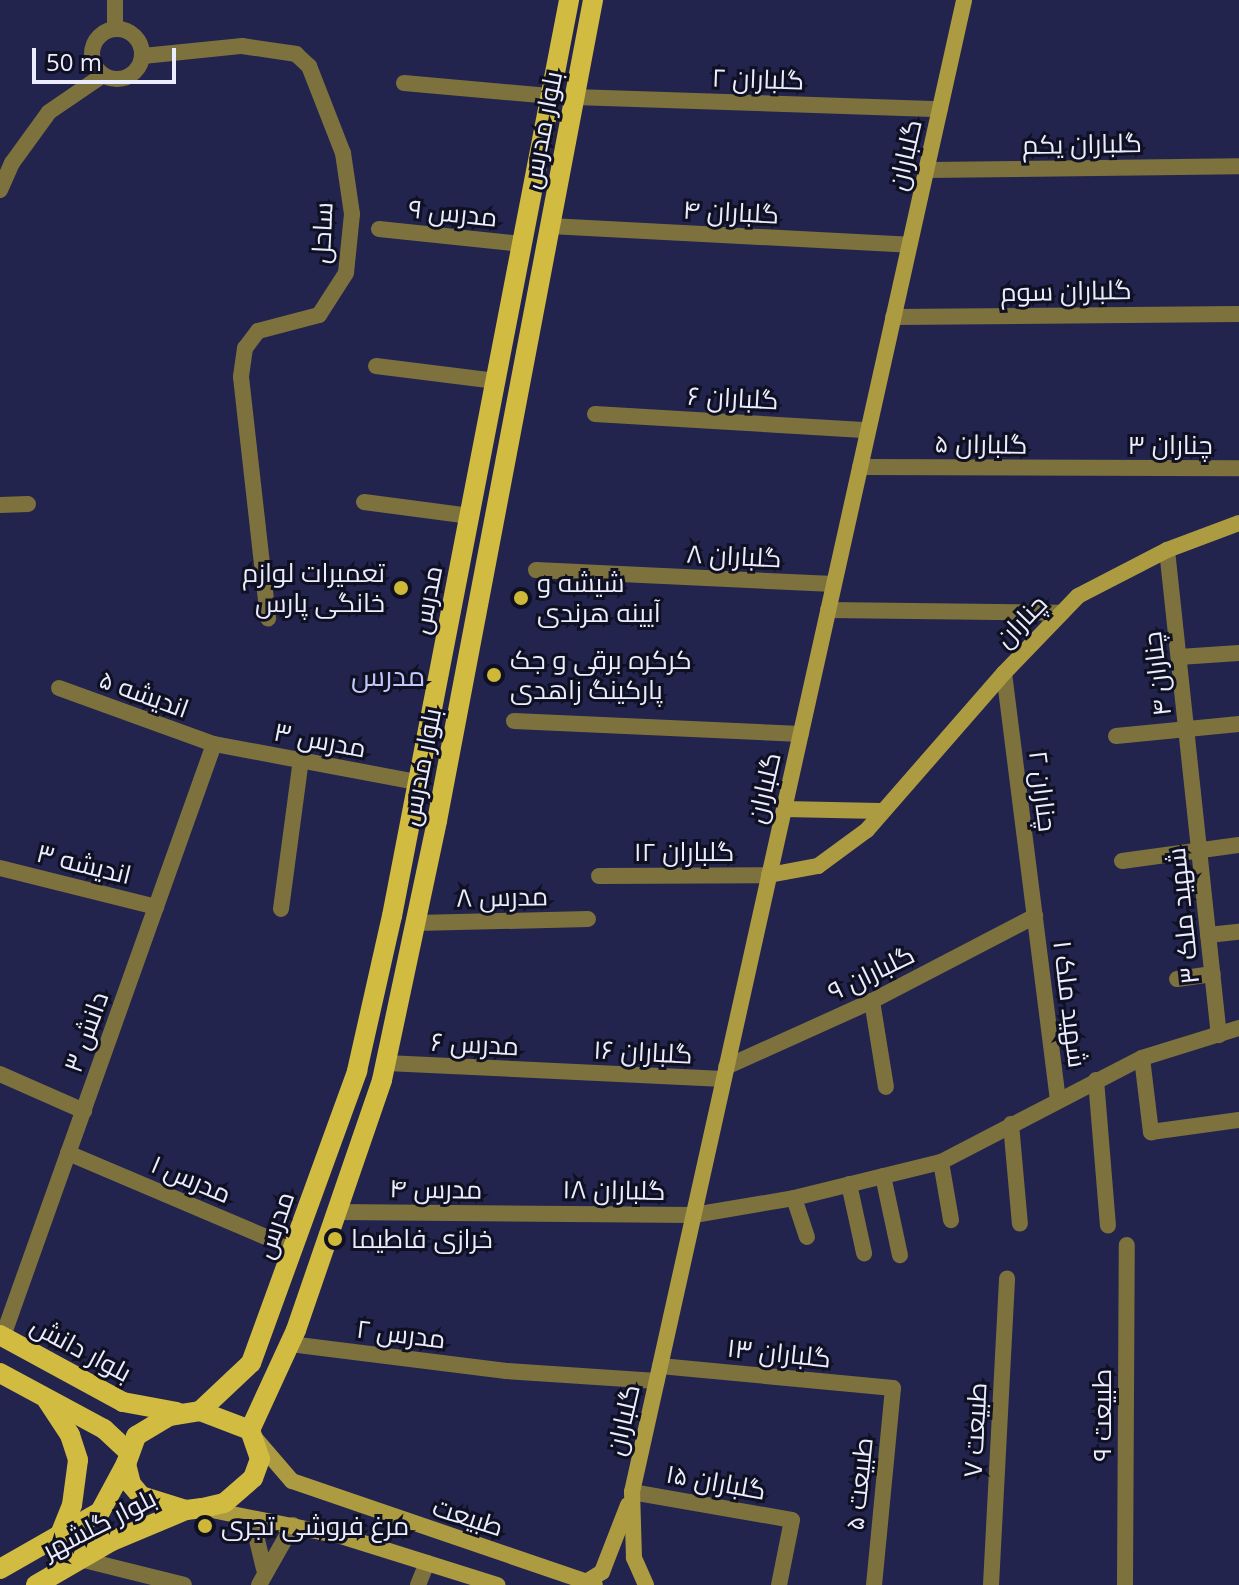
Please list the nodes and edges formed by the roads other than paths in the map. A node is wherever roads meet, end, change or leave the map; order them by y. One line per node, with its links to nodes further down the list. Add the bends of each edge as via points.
1 (115, 0): 5 (street)
2 (569, 0): 9 (main road, مدرس)
3 (593, 0): 10 (main road, بلوار مدرس)
4 (964, 0): 11 (street, گلباران)
5 (115, 29): 6 (street, via 136,37); 7 (street, via 93,45 93,63)
6 (143, 56): 7 (street, via 131,76 120,80); 38 (street, ساحل, via 242,46 296,54 309,66 343,153 352,214 346,273 319,315 258,331 245,348 241,377)
7 (103, 75): 14 (street, via 49,112)
8 (404, 83): 9 (street)
9 (551, 96): 17 (main road, مدرس)
10 (574, 97): 11 (street, گلباران ۲); 15 (main road, بلوار مدرس)
11 (940, 109): 13 (street, گلباران)
12 (1239, 166): 13 (street, گلباران یکم)
13 (926, 170): 18 (street, گلباران)
14 (0, 190)
15 (550, 226): 18 (street, گلباران ۴); 44 (main road, بلوار مدرس)
16 (379, 229): 17 (street, مدرس ۹)
17 (522, 244): 22 (main road, مدرس)
18 (909, 245): 20 (street, گلباران)
19 (1239, 314): 20 (street, گلباران سوم)
20 (893, 317): 24 (street, گلباران)
21 (376, 366): 22 (street)
22 (496, 381): 31 (main road, مدرس)
23 (595, 414): 24 (street, گلباران ۶)
24 (868, 430): 25 (street, گلباران)
25 (860, 467): 27 (street, گلباران ۵); 35 (street, گلباران)
26 (1239, 468): 27 (street, چناران ۳)
27 (1101, 469)
28 (364, 502): 31 (street)
29 (28, 504): 30 (street)
30 (0, 505)
31 (470, 516): 42 (main road, مدرس)
32 (1239, 523): 33 (street, چناران)
33 (1167, 550): 37 (street, چناران, via 1078,596); 40 (street, ۴ چناران)
34 (536, 570): 35 (street, گلباران ۸)
35 (834, 584): 36 (street, گلباران)
36 (828, 610): 37 (street); 48 (street, گلباران)
37 (1062, 613): 41 (street, چناران)
38 (268, 618)
39 (1239, 653): 40 (street)
40 (1179, 657): 47 (street, ۴ چناران)
41 (1004, 673): 55 (street, چناران); 64 (street, ۲ چناران)
42 (437, 686): 44 (main road); 52 (main road, مدرس)
43 (59, 688): 50 (street, اندیشه ۵)
44 (462, 689): 66 (main road, بلوار مدرس)
45 (514, 721): 48 (street)
46 (1239, 724): 47 (street)
47 (1188, 729): 49 (street); 53 (street, ۴ چناران)
48 (801, 734): 54 (street, گلباران)
49 (1116, 736)
50 (214, 744): 51 (street, مدرس ۳); 62 (street, دانش ۳)
51 (301, 760): 52 (street, مدرس ۳); 63 (street)
52 (418, 782): 98 (main road, مدرس, via 357,1071)
53 (1193, 792): 57 (street, ۳ شهید ملک)
54 (784, 809): 55 (street); 60 (street, گلباران)
55 (880, 811): 60 (street, چناران, via 844,851 818,866)
56 (1239, 845): 57 (street)
57 (1200, 850): 58 (street); 68 (street, ۳ شهید ملک)
58 (1122, 861)
59 (0, 868): 62 (street, اندیشه ۳)
60 (769, 875): 61 (street, گلباران ۱۲); 77 (street, گلباران)
61 (599, 876)
62 (156, 907): 82 (street, دانش ۳)
63 (281, 909)
64 (1035, 916): 71 (street, ۹ گلباران); 81 (street, ۱ شهید ملک)
65 (588, 919): 66 (street, مدرس ۸)
66 (416, 923): 75 (main road, بلوار مدرس)
67 (1239, 932): 68 (street)
68 (1208, 935): 69 (street, ۳ شهید ملک)
69 (1213, 974): 70 (street); 73 (street, ۳ شهید ملک)
70 (1177, 979)
71 (872, 1001): 77 (street, ۹ گلباران); 80 (street)
72 (1239, 1028): 73 (street, گلباران ۱۸)
73 (1219, 1035): 74 (street, گلباران ۱۸)
74 (1142, 1058): 79 (street, گلباران ۱۸); 83 (street, via 1151,1132)
75 (386, 1063): 76 (street, مدرس ۶); 90 (main road, بلوار مدرس)
76 (561, 1072): 77 (street, گلباران ۱۶)
77 (725, 1073): 92 (street, گلباران)
78 (0, 1074): 82 (street)
79 (1096, 1080): 81 (street, گلباران ۱۸); 95 (street)
80 (886, 1087)
81 (1058, 1098): 84 (street, گلباران ۱۸)
82 (84, 1111): 85 (street, دانش ۳)
83 (1239, 1120)
84 (1011, 1124): 86 (street, گلباران ۱۸); 94 (street)
85 (68, 1153): 98 (street, مدرس ۱); 102 (street, دانش ۳)
86 (941, 1162): 87 (street, گلباران ۱۸); 93 (street)
87 (883, 1176): 88 (street, گلباران ۱۸); 100 (street)
88 (849, 1184): 89 (street, گلباران ۱۸); 99 (street)
89 (794, 1198): 92 (street, گلباران ۱۸); 96 (street)
90 (337, 1212): 91 (street, مدرس ۴); 103 (main road, بلوار مدرس)
91 (534, 1213): 92 (street, گلباران ۱۸)
92 (694, 1215): 105 (street, گلباران)
93 (951, 1220)
94 (1020, 1224)
95 (1108, 1226)
96 (807, 1237)
97 (1127, 1245): 129 (street, طبیعت ۹)
98 (294, 1249): 108 (main road, مدرس, via 251,1363)
99 (864, 1253)
100 (900, 1255)
101 (1007, 1278): 128 (street, طبیعت ۷)
102 (2, 1335): 108 (main road, بلوار دانش, via 123,1402)
103 (290, 1344): 105 (street, مدرس ۲, via 506,1371); 109 (main road, بلوار مدرس)
104 (0, 1373): 107 (main road)
105 (658, 1373): 106 (street, ۱۳ گلباران); 111 (street, گلباران)
106 (893, 1388): 127 (street, ۵ طبیعت)
107 (44, 1397): 110 (main road, via 104,1429); 115 (main road, via 70,1435 78,1460 72,1505)
108 (193, 1412): 109 (main road); 110 (main road, via 148,1424)
109 (252, 1433): 112 (main road, via 260,1459 253,1478 224,1503); 120 (street, طبیعت, via 292,1481)
110 (127, 1458): 112 (main road, via 131,1484 141,1496); 115 (main road, بلوار گلشهر, via 100,1512)
111 (632, 1492): 120 (street, via 614,1549); 125 (street, گلباران, via 634,1558); 126 (street, گلباران ۱۵, via 792,1520)
112 (194, 1509): 113 (street); 116 (main road, بلوار گلشهر)
113 (252, 1519): 114 (street); 119 (street)
114 (293, 1525): 117 (street); 119 (street)
115 (60, 1534): 118 (main road, بلوار گلشهر)
116 (80, 1559): 121 (main road, بلوار گلشهر); 122 (street)
117 (427, 1563): 123 (street); 124 (street)
118 (3, 1564)
119 (261, 1577)
120 (591, 1584)
121 (36, 1585)
122 (184, 1585)
123 (418, 1585)
124 (497, 1585)
125 (646, 1585)
126 (779, 1585)
127 (874, 1585)
128 (991, 1585)
129 (1125, 1585)

